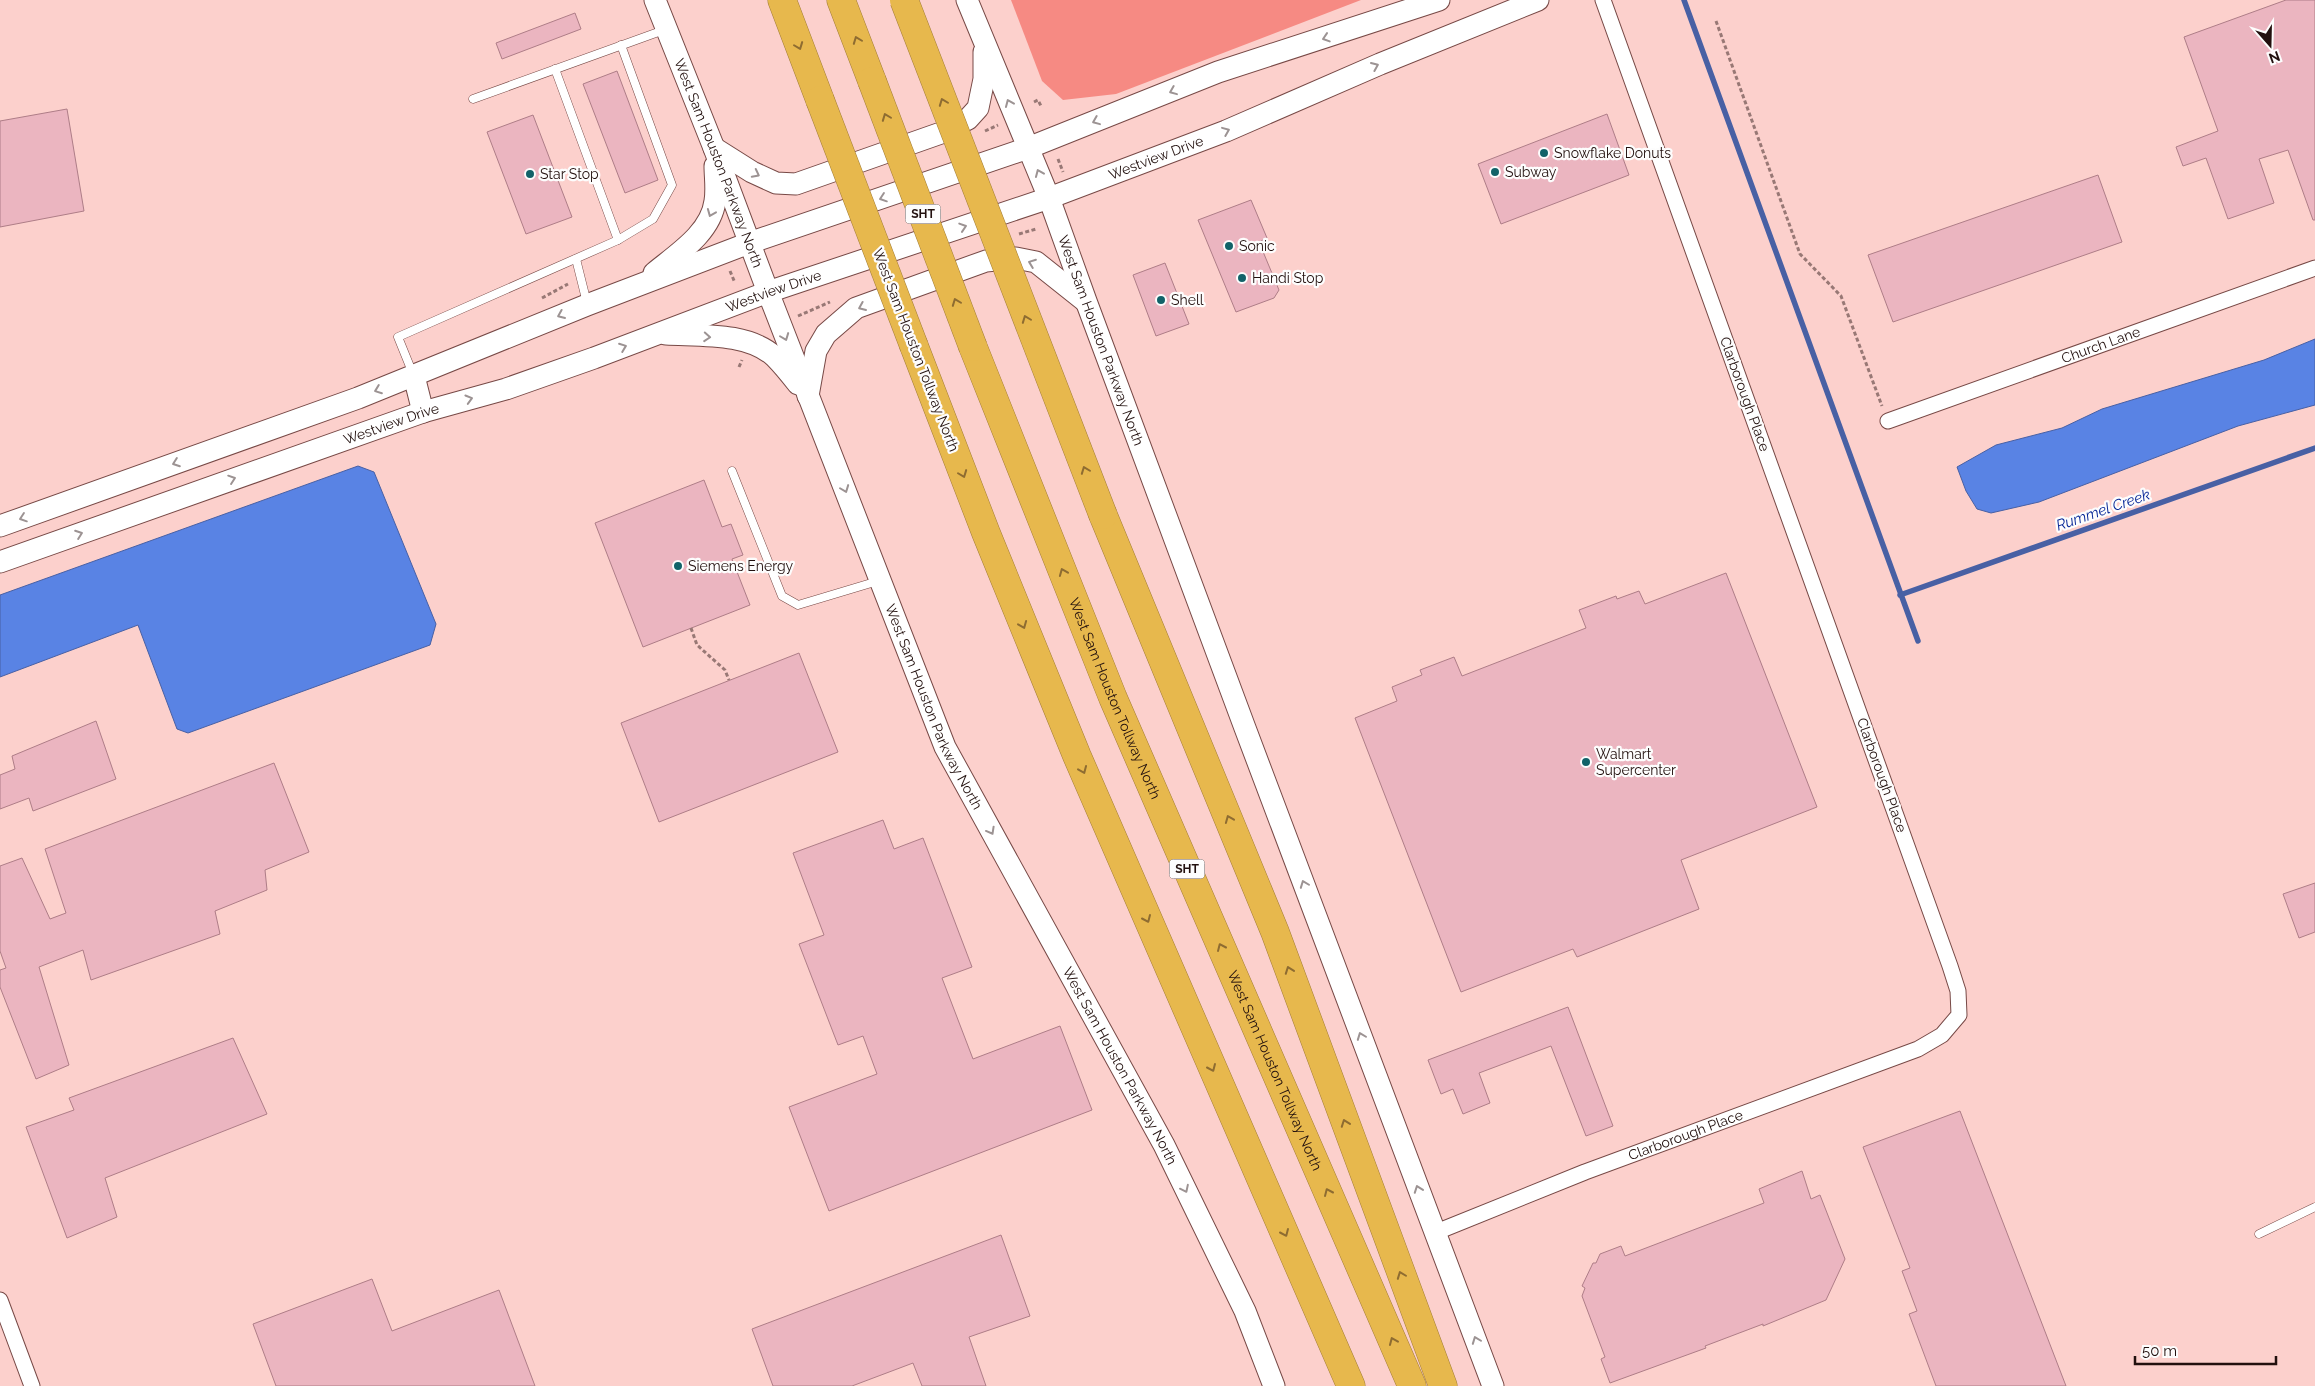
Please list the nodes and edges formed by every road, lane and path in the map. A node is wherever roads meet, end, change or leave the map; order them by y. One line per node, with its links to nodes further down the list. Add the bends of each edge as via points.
1 (655, 0): 10 (main road, West Sam Houston Parkway North)
2 (782, 0): 51 (highway, West Sam Houston Tollway North, one-way to 51, bridge, via 986,532 1077,756)
3 (842, 0): 52 (highway, West Sam Houston Tollway North / SHT, one-way to 3, bridge, via 1113,698 973,347)
4 (904, 0): 53 (highway, one-way to 4, bridge, via 1275,932 1103,515)
5 (967, 0): 11 (main road, West Sam Houston Parkway North)
6 (1439, 0): 18 (main road, one-way to 18, via 1218,72)
7 (1538, 0): 19 (main road, Westview Drive, one-way to 7, via 1226,131)
8 (1603, 0): 46 (street, Clarborough Place, via 1950,966 1958,991 1959,1015 1942,1035 1918,1049 1585,1172)
9 (1716, 21): 36 (path, via 1800,254 1841,296)
10 (666, 29): 12 (lane); 17 (main road, West Sam Houston Parkway North)
11 (984, 42): 17 (main road, one-way to 11, via 776,183 796,184 941,133 968,120 978,108 984,79); 18 (main road, West Sam Houston Parkway North, one-way to 11)
12 (621, 45): 13 (lane); 20 (lane, via 672,185 653,219)
13 (555, 69): 14 (lane); 20 (lane)
14 (473, 99)
15 (1034, 102): 16 (path, via 1038,100)
16 (1040, 106)
17 (714, 148): 21 (main road, West Sam Houston Parkway North); 27 (main road, one-way to 27, via 715,200 711,215 694,240)
18 (1028, 148): 19 (main road, West Sam Houston Parkway North, one-way to 18); 21 (main road, one-way to 21)
19 (1050, 198): 28 (main road, Westview Drive, one-way to 19); 30 (main road, West Sam Houston Parkway North)
20 (618, 240): 22 (lane)
21 (749, 243): 27 (main road); 28 (main road, West Sam Houston Parkway North)
22 (576, 259): 31 (lane); 33 (lane, via 398,337)
23 (728, 265): 25 (path)
24 (2315, 268): 36 (street, Church Lane)
25 (734, 283)
26 (568, 284): 29 (path)
27 (639, 285): 31 (main road)
28 (768, 292): 32 (main road, Westview Drive); 34 (main road, West Sam Houston Parkway North, one-way to 34)
29 (542, 298)
30 (1086, 301): 34 (main road, one-way to 34, via 1036,262 1016,258 986,261 856,308 826,334 816,352); 46 (main road, West Sam Houston Parkway North, one-way to 30)
31 (587, 305): 33 (main road, one-way to 33)
32 (659, 333): 34 (main road, one-way to 34, via 730,338 751,343 774,356); 35 (main road, Westview Drive, one-way to 32, via 506,388)
33 (414, 376): 35 (main road); 38 (main road, one-way to 38)
34 (808, 396): 42 (main road, West Sam Houston Parkway North, one-way to 42)
35 (423, 412): 40 (main road, Westview Drive, one-way to 35)
36 (1888, 421)
37 (732, 471): 42 (lane, via 782,596 798,605)
38 (47, 509): 39 (main road, one-way to 39); 40 (main road)
39 (0, 526)
40 (56, 542): 41 (main road, Westview Drive)
41 (0, 562)
42 (880, 580): 50 (main road, West Sam Houston Parkway North, one-way to 50, via 945,747 1164,1145 1245,1311)
43 (691, 628): 44 (path, via 697,645 725,670)
44 (729, 680)
45 (2315, 1206): 47 (lane)
46 (1434, 1233): 54 (main road, West Sam Houston Parkway North, one-way to 46)
47 (2259, 1234)
48 (0, 1300): 49 (street)
49 (32, 1386)
50 (1274, 1386)
51 (1351, 1386)
52 (1412, 1386)
53 (1443, 1386)
54 (1493, 1386)

